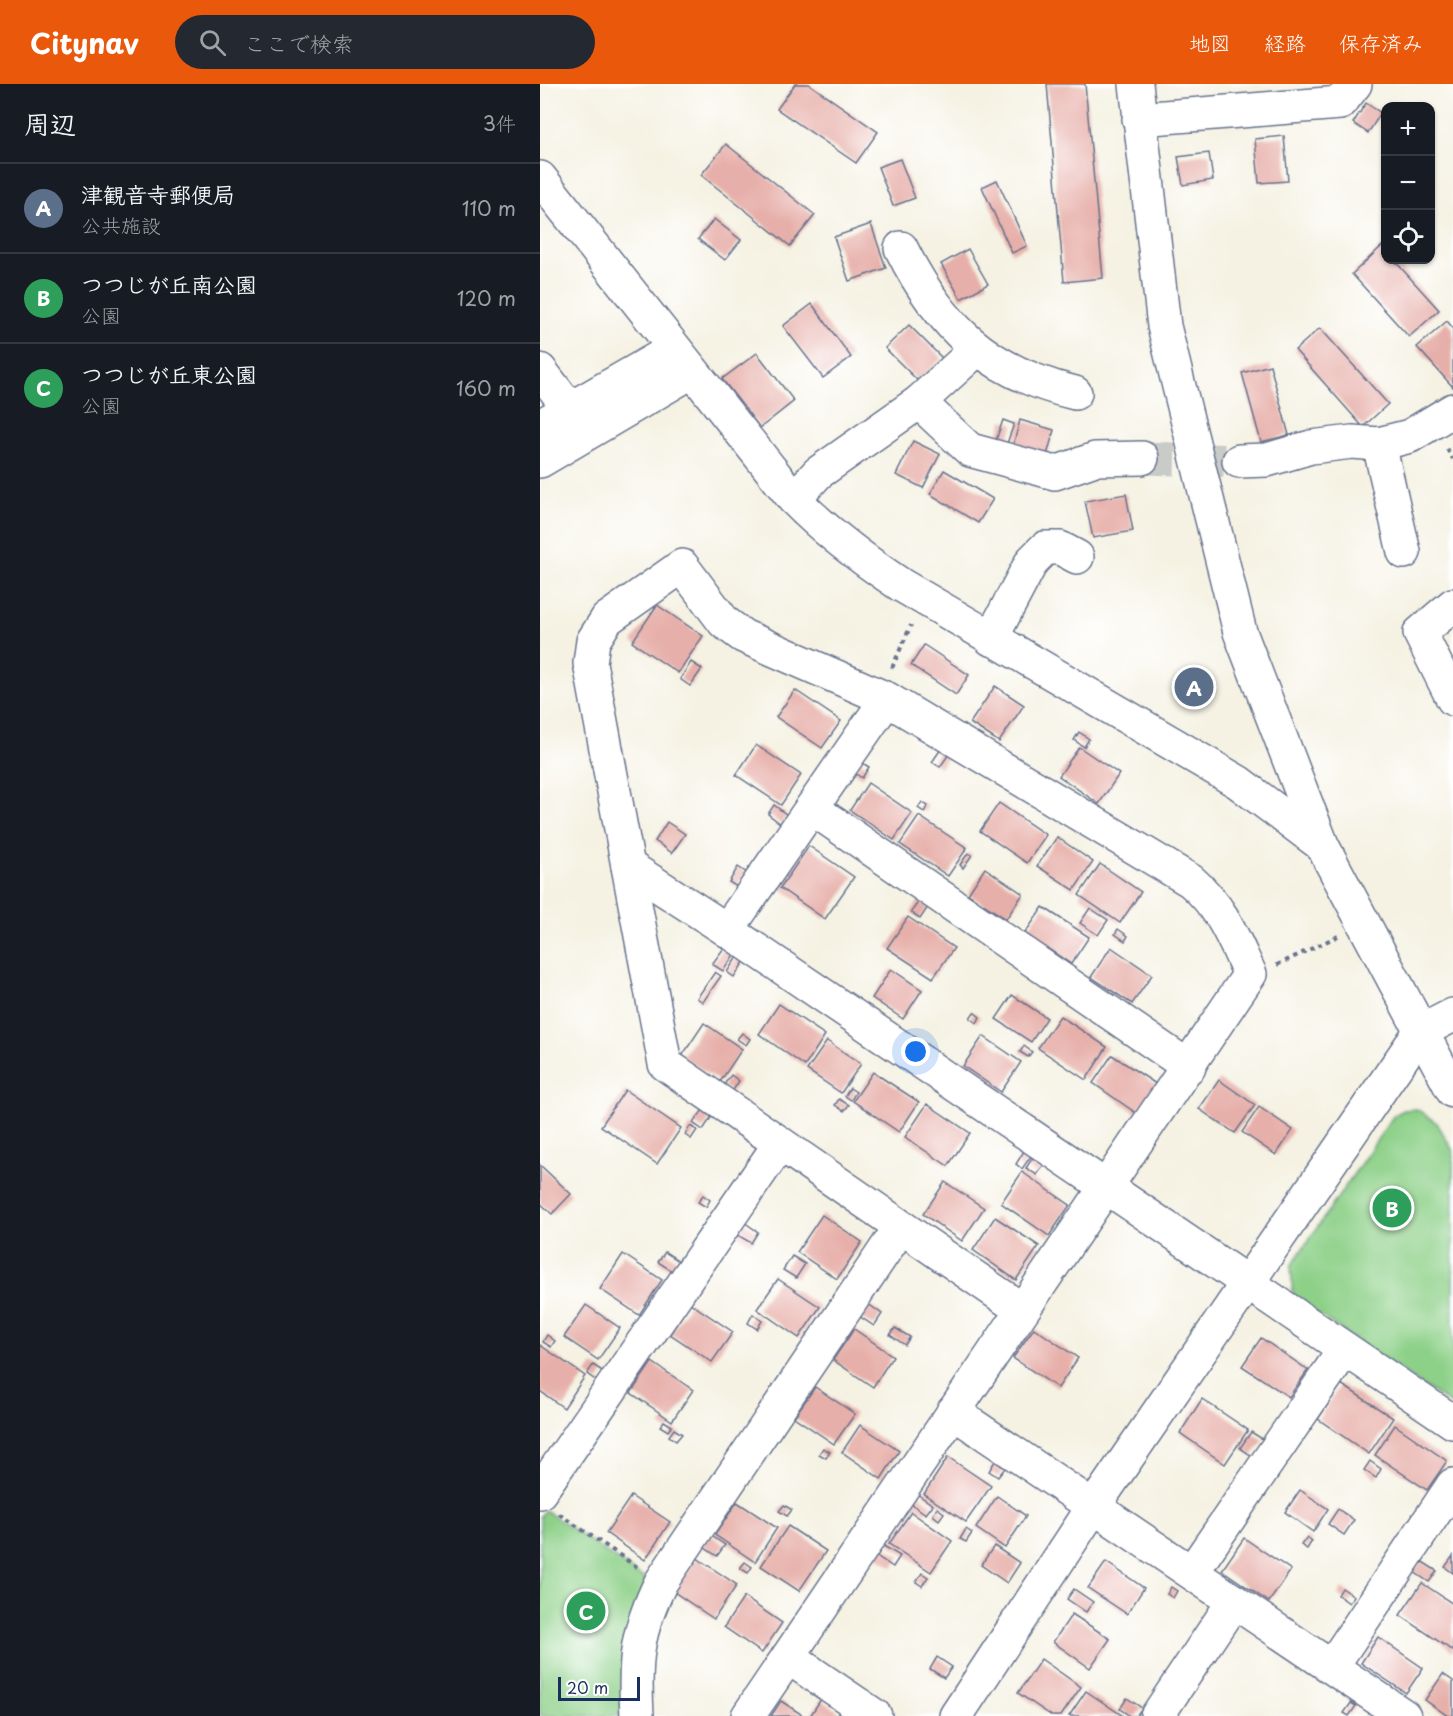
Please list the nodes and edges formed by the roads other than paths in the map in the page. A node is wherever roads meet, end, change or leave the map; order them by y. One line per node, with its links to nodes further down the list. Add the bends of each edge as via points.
1 (1136, 84): 4 (street)
2 (1355, 84): 3 (street, via 1340,103)
3 (1252, 97): 4 (street)
4 (1139, 119): 27 (street, via 1164,326 1197,465 1240,632)
5 (540, 178): 8 (street)
6 (901, 248): 7 (street, via 916,279 943,317)
7 (977, 349): 10 (street, via 1014,373); 11 (street)
8 (683, 360): 12 (street); 17 (street); 19 (street)
9 (540, 370): 12 (street)
10 (1075, 393)
11 (919, 402): 16 (street, via 970,450 1055,473 1095,459); 19 (street, via 818,473)
12 (570, 409): 14 (street)
13 (1453, 410): 15 (street, via 1410,436)
14 (540, 426)
15 (1379, 444): 18 (street, via 1352,442 1311,447 1267,460); 20 (street)
16 (1142, 458)
17 (540, 460)
18 (1239, 461)
19 (794, 499): 23 (street, via 822,528 862,559)
20 (1404, 552)
21 (1077, 557): 23 (street, via 1060,548 1045,548 1032,561)
22 (1453, 606): 25 (street, via 1420,633)
23 (991, 639): 27 (street, via 1238,782)
24 (883, 698): 26 (street); 28 (street, via 742,636 724,622 682,566 607,619 593,641 590,663); 32 (street, via 1191,881 1211,899 1250,974)
25 (1453, 699)
26 (813, 809): 29 (street); 32 (street)
27 (1323, 845): 31 (street)
28 (628, 866): 29 (street); 34 (street, via 665,1064)
29 (727, 930): 35 (street)
30 (1453, 1015): 31 (street)
31 (1420, 1032): 33 (street); 37 (street)
32 (1189, 1067): 35 (street)
33 (1453, 1091)
34 (779, 1145): 36 (street); 43 (street)
35 (1106, 1188): 37 (street); 38 (street)
36 (900, 1228): 38 (street); 49 (street, via 661,1582 645,1614 637,1645)
37 (1249, 1283): 39 (street); 44 (street)
38 (1022, 1310): 40 (street)
39 (1345, 1349): 41 (street); 45 (street)
40 (953, 1412): 44 (street); 47 (street)
41 (1453, 1422)
42 (1453, 1485): 48 (street)
43 (548, 1502)
44 (1094, 1506): 45 (street); 52 (street)
45 (1192, 1572): 46 (street)
46 (1233, 1602): 48 (street); 53 (street)
47 (788, 1657): 50 (street); 51 (street)
48 (1332, 1666): 54 (street)
49 (637, 1716)
50 (748, 1716)
51 (875, 1716)
52 (956, 1716)
53 (1157, 1716)
54 (1404, 1716)

